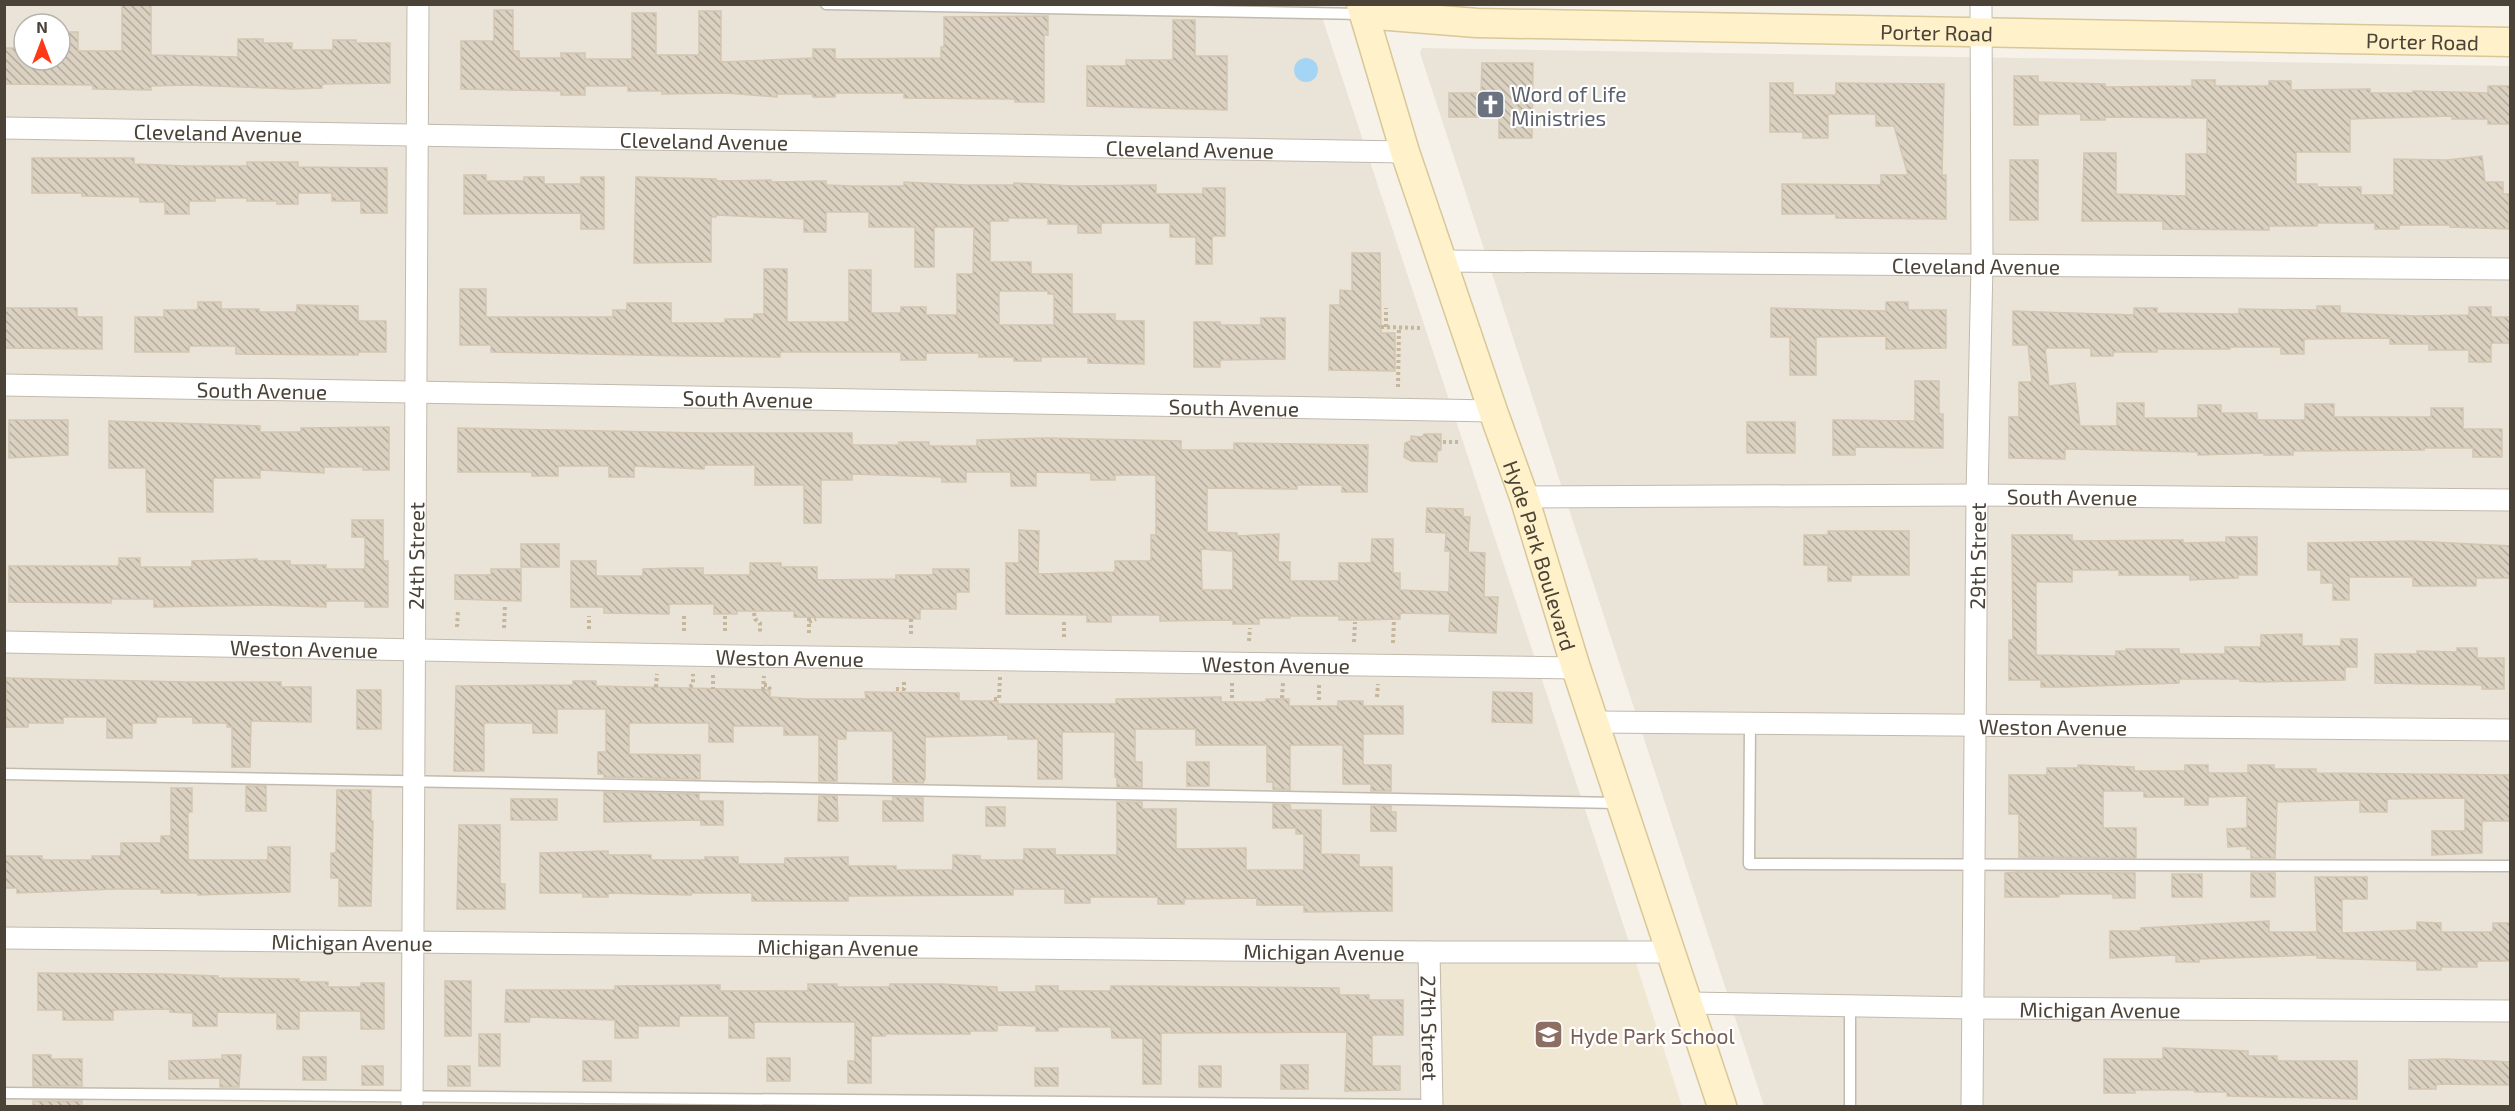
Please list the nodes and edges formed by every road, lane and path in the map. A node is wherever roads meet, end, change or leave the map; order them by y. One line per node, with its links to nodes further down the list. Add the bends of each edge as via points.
1 (418, 4): 8 (street, 24th Street)
2 (826, 4): 4 (lane)
3 (1981, 4): 5 (street, 29th Street)
4 (1363, 9): 5 (main road, Porter Road, via 1477,23); 9 (main road, Hyde Park Boulevard)
5 (1980, 34): 6 (main road, Porter Road); 11 (street, 29th Street)
6 (2511, 42)
7 (4, 128): 8 (street, Cleveland Avenue)
8 (417, 134): 9 (street, Cleveland Avenue); 18 (street, 24th Street)
9 (1406, 152): 10 (main road, Hyde Park Boulevard)
10 (1442, 261): 11 (street, Cleveland Avenue); 19 (main road, Hyde Park Boulevard)
11 (1982, 265): 12 (street, Cleveland Avenue); 22 (street, 29th Street)
12 (2511, 269)
13 (1386, 308): 14 (path, via 1383,327)
14 (1399, 328): 15 (path); 17 (path)
15 (1422, 328)
16 (4, 385): 18 (street, South Avenue)
17 (1398, 387)
18 (416, 394): 19 (street, South Avenue); 52 (street, 24th Street)
19 (1493, 411): 23 (main road, Hyde Park Boulevard)
20 (1443, 441): 21 (path)
21 (1459, 442)
22 (1977, 495): 23 (street, South Avenue); 24 (street, South Avenue); 76 (street, 29th Street)
23 (1524, 497): 53 (main road, Hyde Park Boulevard)
24 (2511, 500)
25 (505, 605): 39 (path)
26 (458, 610): 38 (path)
27 (684, 613): 42 (path)
28 (754, 613): 44 (path)
29 (589, 616): 41 (path)
30 (725, 616): 43 (path)
31 (809, 617): 36 (path)
32 (816, 619): 36 (path)
33 (911, 619): 46 (path)
34 (1394, 619): 51 (path)
35 (1064, 621): 47 (path)
36 (809, 622): 45 (path)
37 (1355, 622): 50 (path)
38 (457, 627)
39 (504, 628)
40 (1250, 628): 48 (path)
41 (589, 629)
42 (684, 631)
43 (725, 631)
44 (760, 632)
45 (808, 633)
46 (911, 634)
47 (1064, 637)
48 (1250, 641)
49 (4, 642): 52 (street, Weston Avenue)
50 (1354, 642)
51 (1393, 643)
52 (415, 650): 53 (street, Weston Avenue); 79 (street, 24th Street)
53 (1576, 668): 74 (main road, Hyde Park Boulevard)
54 (657, 670): 64 (path)
55 (693, 670): 65 (path)
56 (713, 671): 66 (path)
57 (764, 672): 68 (path, via 764,688 768,685)
58 (904, 675): 67 (path, via 904,689)
59 (1000, 677): 72 (path, via 999,699)
60 (1232, 681): 70 (path)
61 (1283, 682): 71 (path)
62 (1319, 682): 73 (path)
63 (1377, 684): 69 (path)
64 (656, 687)
65 (690, 687)
66 (713, 689)
67 (896, 689)
68 (771, 691)
69 (1377, 697)
70 (1232, 698)
71 (1282, 698)
72 (994, 699)
73 (1319, 700)
74 (1595, 722): 75 (street, Weston Avenue); 80 (main road, Hyde Park Boulevard)
75 (1750, 724): 76 (street, Weston Avenue); 81 (lane, via 1749,864)
76 (1976, 726): 77 (street, Weston Avenue); 81 (street, 29th Street)
77 (2511, 730)
78 (4, 774): 79 (lane)
79 (414, 782): 80 (lane); 84 (street, 24th Street)
80 (1623, 804): 86 (main road, Hyde Park Boulevard)
81 (1975, 863): 82 (lane); 89 (street, 29th Street)
82 (2511, 866)
83 (4, 938): 84 (street, Michigan Avenue)
84 (413, 941): 85 (street, Michigan Avenue); 92 (street, 24th Street)
85 (1429, 951): 86 (street, Michigan Avenue); 93 (street, 27th Street)
86 (1672, 951): 87 (main road, Hyde Park Boulevard)
87 (1690, 1003): 88 (street, Michigan Avenue); 94 (main road, Hyde Park Boulevard)
88 (1850, 1007): 89 (street, Michigan Avenue); 95 (lane)
89 (1973, 1008): 90 (street, Michigan Avenue); 96 (street, 29th Street)
90 (2511, 1011)
91 (4, 1093): 92 (lane)
92 (412, 1102): 93 (lane)
93 (1432, 1106)
94 (1722, 1107)
95 (1850, 1107)
96 (1972, 1107)

